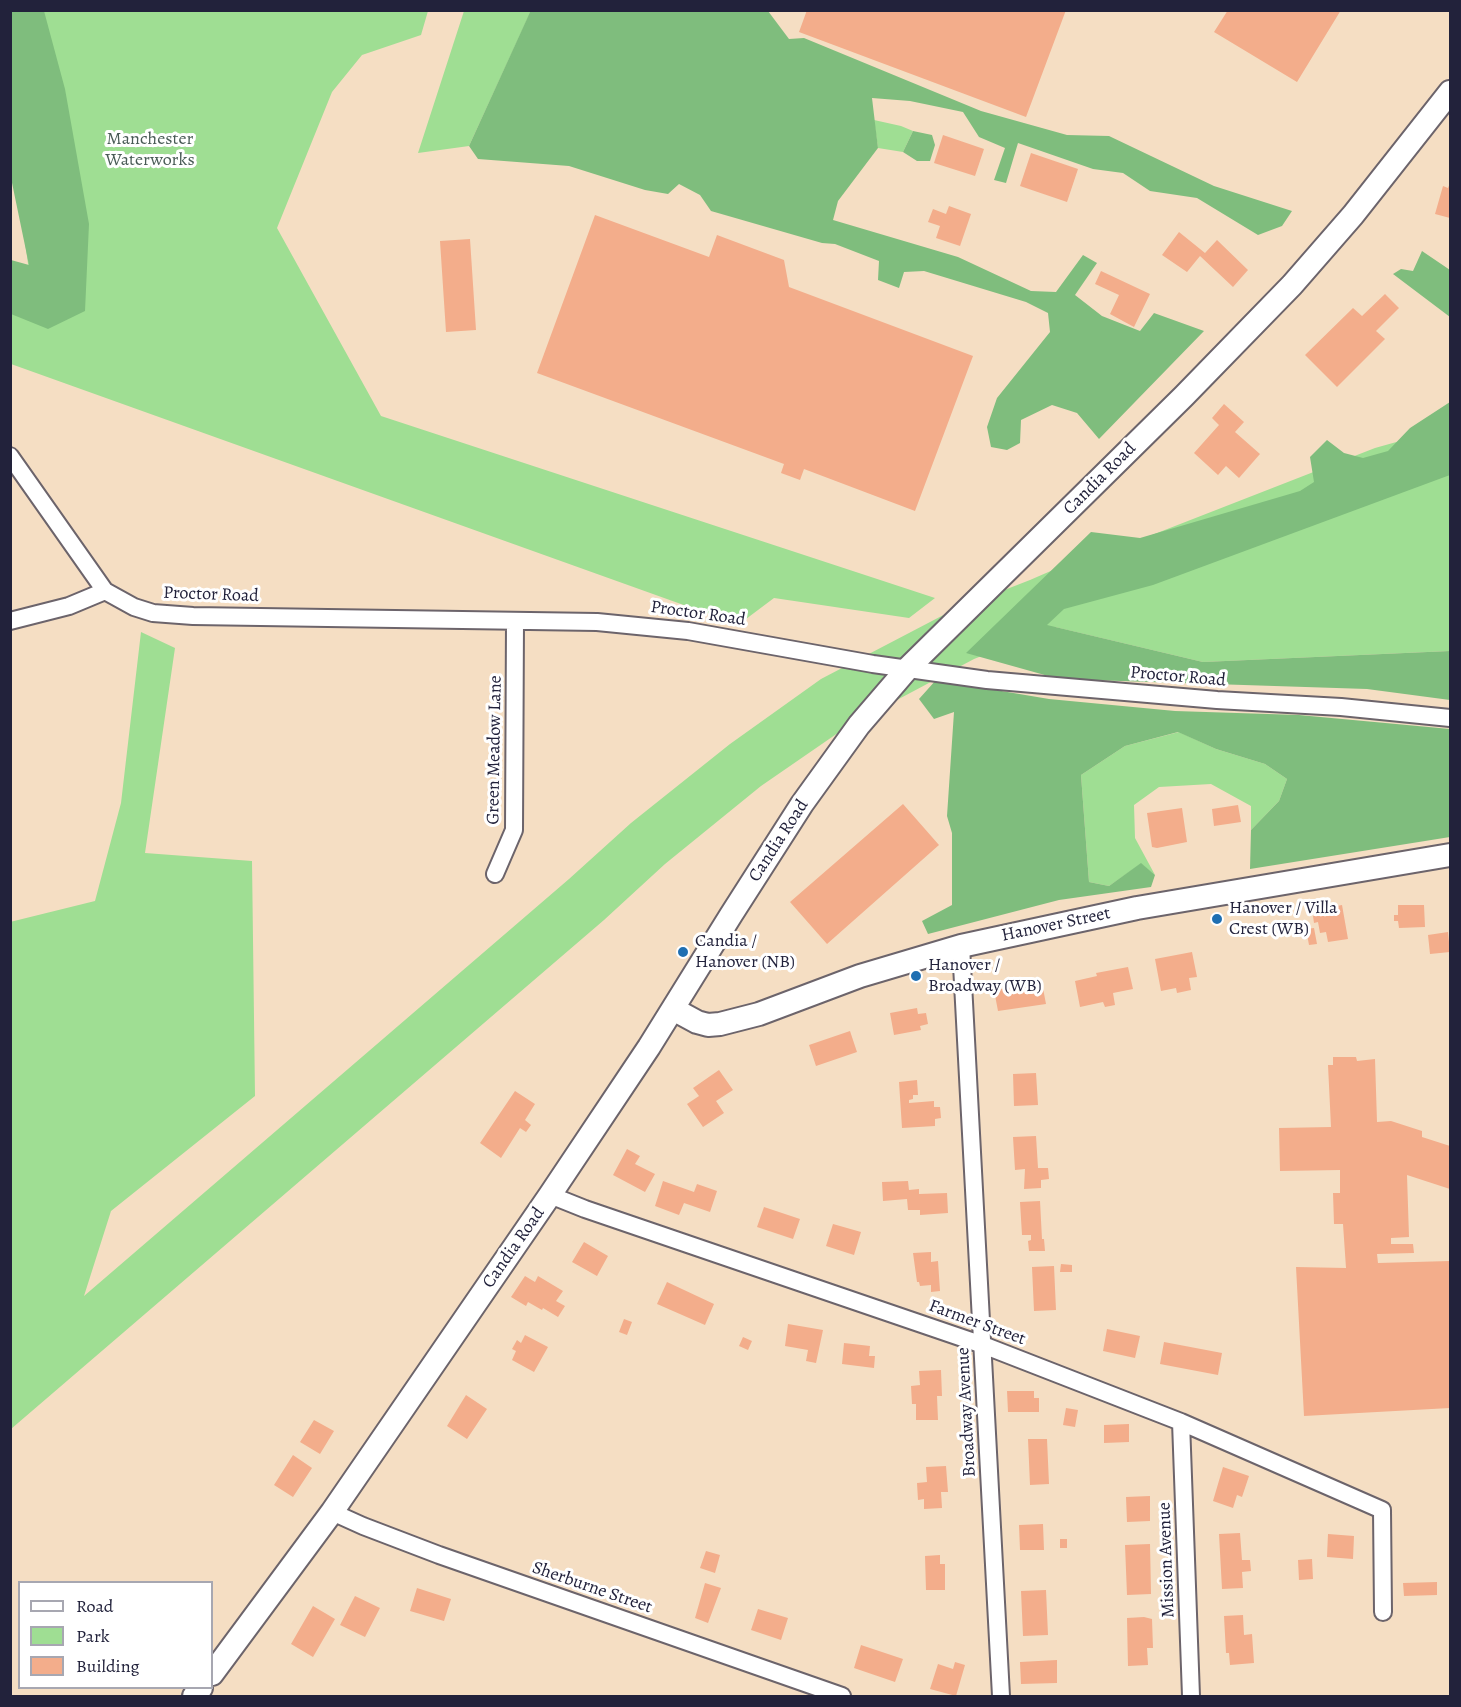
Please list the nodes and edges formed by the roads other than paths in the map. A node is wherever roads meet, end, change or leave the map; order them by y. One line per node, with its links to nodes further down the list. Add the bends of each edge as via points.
1 (1450, 92): 6 (main road, Candia Road, via 1353,216 1285,293)
2 (10, 456): 3 (street, Proctor Road)
3 (105, 591): 4 (street, via 69,606); 5 (street, Proctor Road, via 153,613)
4 (10, 621)
5 (515, 622): 6 (street, Proctor Road, via 597,622 688,631); 9 (street, Green Meadow Lane, via 514,830)
6 (908, 668): 7 (street, Proctor Road, via 1010,682); 11 (main road, Candia Road, via 859,725 809,795)
7 (1450, 718)
8 (1450, 855): 10 (main road, Hanover Street, via 1137,908)
9 (495, 874)
10 (961, 945): 11 (main road, Hanover Street, via 720,1024 697,1022); 13 (street, Broadway Avenue)
11 (673, 1009): 12 (main road, Candia Road)
12 (550, 1195): 13 (street, Farmer Street); 15 (main road, Candia Road)
13 (983, 1345): 14 (street, Farmer Street); 19 (street, Broadway Avenue)
14 (1181, 1422): 16 (street, Farmer Street, via 1382,1510); 20 (street, Mission Avenue)
15 (332, 1512): 17 (main road, Candia Road); 18 (street, Sherburne Street, via 439,1555)
16 (1383, 1612)
17 (213, 1673)
18 (842, 1696)
19 (1000, 1696)
20 (1191, 1696)

